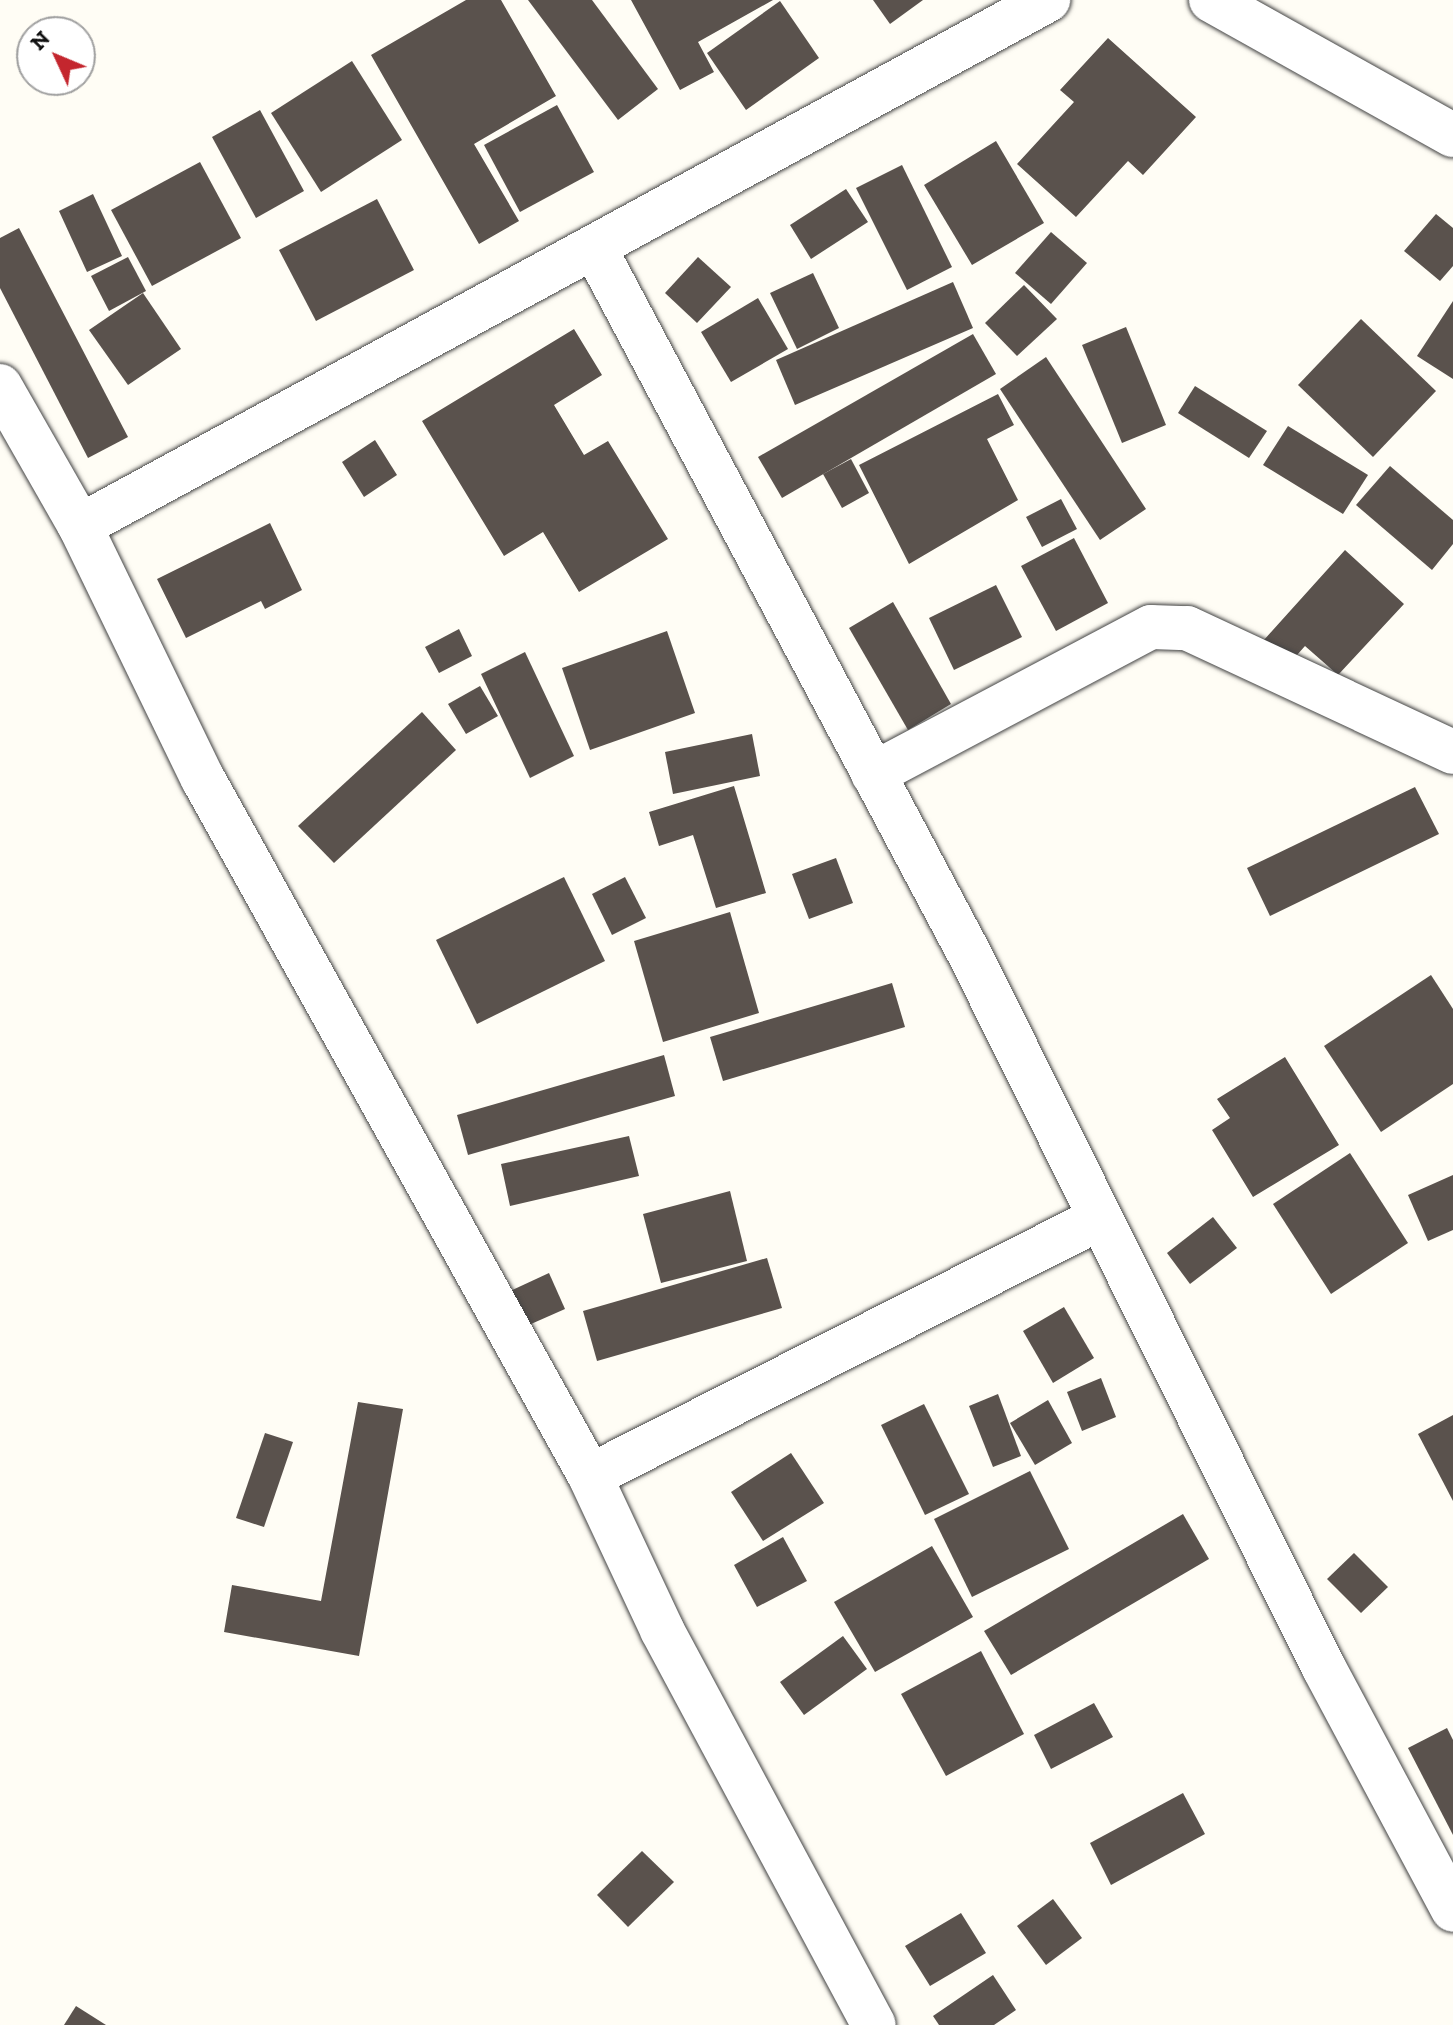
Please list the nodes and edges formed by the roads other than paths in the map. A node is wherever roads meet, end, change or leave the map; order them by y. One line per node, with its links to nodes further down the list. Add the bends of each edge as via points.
1 (1048, 0): 4 (street)
2 (1219, 2): 3 (street)
3 (1453, 135)
4 (594, 247): 6 (street); 8 (street)
5 (0, 386): 6 (street)
6 (80, 526): 10 (street, via 203,779)
7 (1453, 752): 8 (street, via 1187,628 1151,627)
8 (873, 774): 9 (street)
9 (1100, 1218): 10 (street); 11 (street, via 1324,1668)
10 (590, 1476): 12 (street, via 662,1630)
11 (1453, 1910)
12 (874, 2025)

